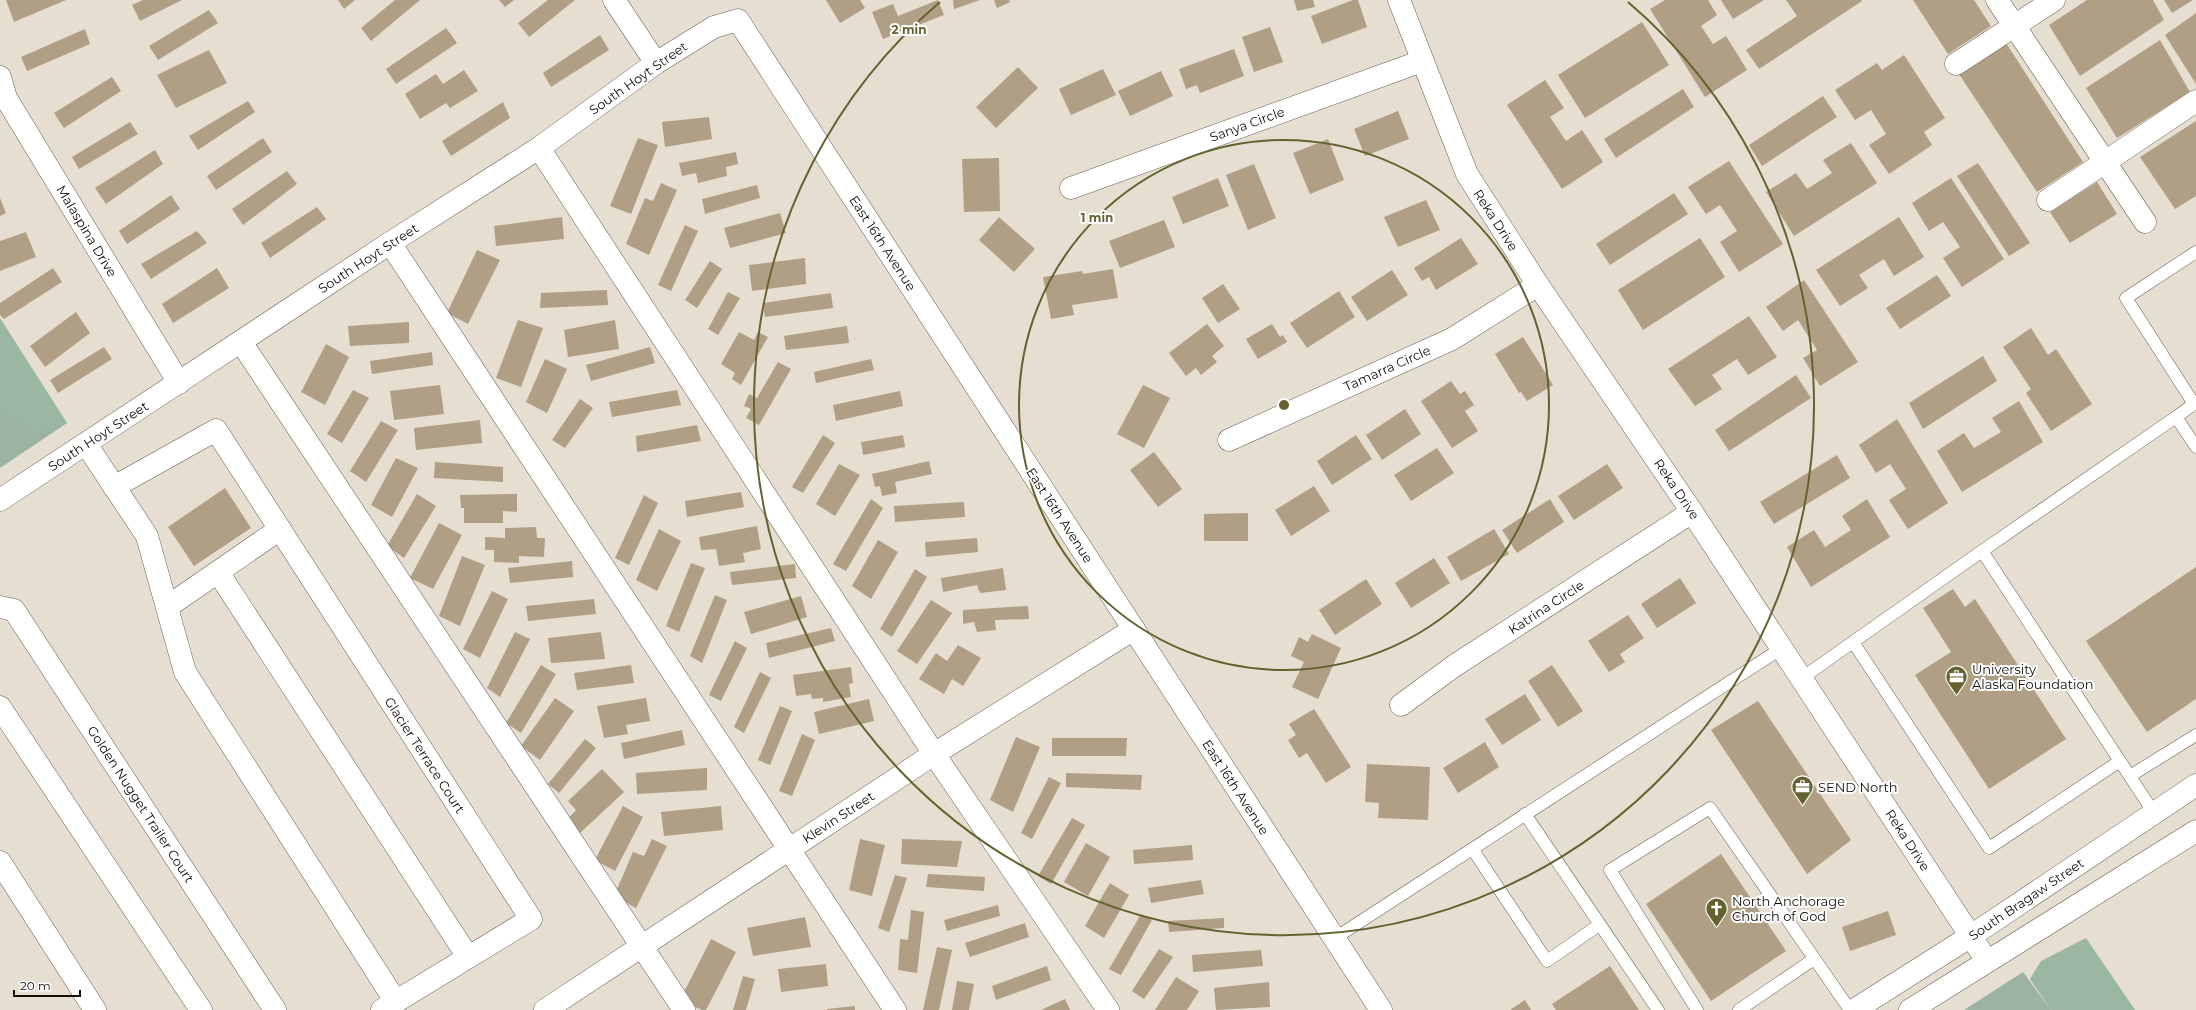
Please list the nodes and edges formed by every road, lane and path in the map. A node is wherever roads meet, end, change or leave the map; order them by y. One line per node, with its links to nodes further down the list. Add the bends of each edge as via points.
1 (614, 0): 8 (street)
2 (1399, 0): 7 (street, Reka Drive)
3 (1998, 0): 6 (street)
4 (2054, 0): 6 (street)
5 (738, 20): 8 (street, South Hoyt Street, via 714,26); 34 (street, East 16th Avenue)
6 (2015, 26): 9 (street); 13 (street)
7 (1422, 61): 14 (street, Sanya Circle); 19 (street, Reka Drive, via 1467,174)
8 (656, 63): 12 (street, South Hoyt Street)
9 (1956, 64)
10 (0, 77): 21 (street, Malaspina Drive, via 6,98)
11 (2196, 101): 13 (street)
12 (539, 148): 17 (street, South Hoyt Street); 41 (street)
13 (2106, 162): 15 (street); 16 (street)
14 (1071, 188)
15 (2048, 200)
16 (2145, 222)
17 (390, 243): 20 (street, South Hoyt Street); 48 (street)
18 (2196, 252): 22 (lane, via 2126,298 2194,404)
19 (1538, 285): 23 (street, Tamarra Circle, via 1452,339); 28 (street, Reka Drive)
20 (241, 342): 21 (street, South Hoyt Street); 54 (street)
21 (179, 383): 24 (street, South Hoyt Street)
22 (2176, 417): 25 (lane); 30 (lane)
23 (1229, 440)
24 (86, 444): 26 (street, Glacier Terrace Court); 27 (street, South Hoyt Street)
25 (2196, 447)
26 (114, 487): 29 (street, Glacier Terrace Court, via 216,430); 33 (street, Glacier Terrace Court, via 147,536)
27 (0, 500)
28 (1692, 512): 36 (street, Reka Drive); 38 (street, Katrina Circle, via 1454,666)
29 (280, 529): 31 (street); 55 (street, Glacier Terrace Court, via 531,919)
30 (1982, 552): 35 (lane); 42 (lane)
31 (218, 572): 33 (street); 55 (street)
32 (0, 607): 61 (street, Golden Nugget Trailer Court, via 14,610)
33 (167, 607): 58 (street, Glacier Terrace Court, via 185,672)
34 (1134, 630): 41 (street, Klevin Street); 53 (street, East 16th Avenue)
35 (1853, 642): 37 (lane); 42 (lane, via 1989,848)
36 (1782, 648): 37 (street, Reka Drive); 46 (lane)
37 (1802, 678): 52 (street, Reka Drive)
38 (1401, 705)
39 (0, 707): 60 (street)
40 (2196, 735): 43 (lane)
41 (934, 754): 48 (street, Klevin Street); 65 (street)
42 (2120, 761): 43 (lane)
43 (2130, 776): 45 (lane)
44 (2195, 787): 45 (street, South Bragaw Street)
45 (2154, 813): 52 (street, South Bragaw Street)
46 (1525, 814): 49 (lane); 51 (lane)
47 (2196, 831): 57 (street)
48 (790, 848): 54 (street, Klevin Street); 64 (street)
49 (1473, 850): 51 (lane, via 1547,961); 53 (lane)
50 (0, 862): 59 (street)
51 (1599, 925): 67 (lane)
52 (1971, 936): 57 (street, Reka Drive); 71 (street, South Bragaw Street)
53 (1335, 938): 66 (street, East 16th Avenue)
54 (643, 946): 62 (street, Klevin Street); 63 (street)
55 (468, 957): 58 (street, Glacier Terrace Court)
56 (1814, 959): 68 (lane, via 1710,808 1610,870); 69 (lane); 70 (lane)
57 (1987, 961): 72 (street)
58 (389, 1006)
59 (95, 1010)
60 (201, 1010)
61 (275, 1010)
62 (545, 1010)
63 (684, 1010)
64 (895, 1010)
65 (1108, 1010)
66 (1381, 1010)
67 (1658, 1010)
68 (1697, 1010)
69 (1739, 1010)
70 (1850, 1010)
71 (1854, 1010)
72 (1910, 1010)

